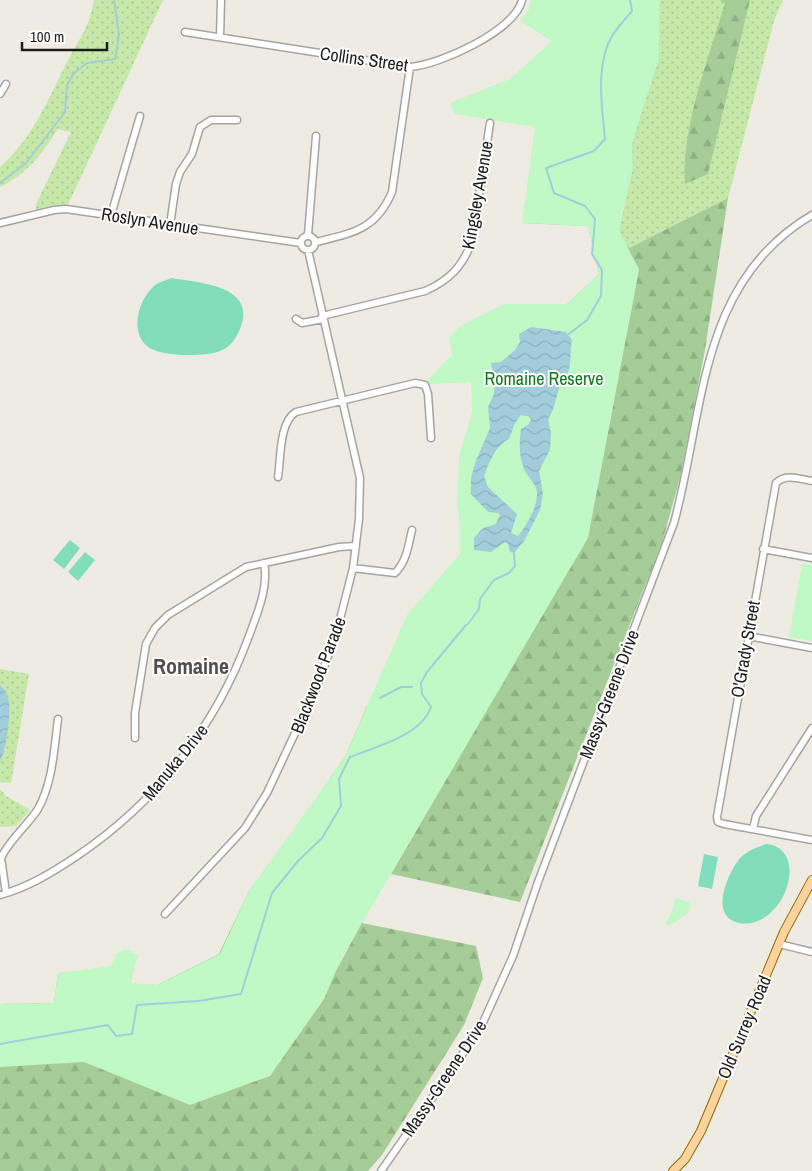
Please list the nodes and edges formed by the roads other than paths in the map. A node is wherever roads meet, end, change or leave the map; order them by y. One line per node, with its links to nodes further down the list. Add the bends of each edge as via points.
1 (221, 0): 4 (street)
2 (522, 0): 5 (street, Collins Street, via 513,16 468,48 431,64)
3 (185, 32): 4 (street, Collins Street)
4 (220, 37): 5 (street, Collins Street)
5 (410, 67): 17 (street, via 392,192 386,206 367,226)
6 (6, 84): 7 (street)
7 (0, 94)
8 (140, 116): 12 (street)
9 (237, 120): 15 (street, via 212,120 200,126 192,154 176,184)
10 (490, 122): 20 (street, Kingsley Avenue, via 472,241 466,258 452,275 425,291)
11 (316, 136): 16 (street)
12 (111, 215): 14 (street, Roslyn Avenue, via 66,209); 15 (street, Roslyn Avenue)
13 (812, 215): 44 (street, Massy-Greene Drive, via 777,240 758,259 720,322 710,352 685,484 674,523 513,956 480,1029)
14 (0, 223)
15 (170, 225): 18 (street, Roslyn Avenue)
16 (308, 236): 17 (street); 18 (street)
17 (316, 242): 19 (street)
18 (301, 243): 19 (street)
19 (308, 250): 20 (street, Blackwood Parade)
20 (323, 317): 21 (street, Kingsley Avenue, via 302,323); 22 (street, Blackwood Parade)
21 (296, 319)
22 (343, 400): 23 (street, via 415,383 425,385); 24 (street, via 289,416); 27 (street, Blackwood Parade, via 360,478)
23 (431, 438)
24 (278, 477)
25 (812, 481): 28 (street, O'Grady Street, via 787,477 776,483)
26 (412, 530): 31 (street, via 406,556 396,573)
27 (356, 546): 30 (street); 31 (street, Blackwood Parade)
28 (763, 549): 29 (street); 32 (street, O'Grady Street)
29 (812, 558)
30 (264, 563): 36 (street, via 227,578 168,615 154,628 146,644 143,661 135,713); 40 (street, Manuka Drive, via 266,580 239,663 208,723 180,762 100,841 28,886)
31 (353, 568): 41 (street, Blackwood Parade, via 337,631 318,684 267,793 245,828)
32 (748, 636): 33 (street); 37 (street, O'Grady Street, via 717,808 718,822)
33 (812, 648)
34 (58, 719): 40 (street, via 45,795 1,858)
35 (812, 728): 37 (street, via 756,816)
36 (135, 738)
37 (753, 829): 38 (street)
38 (812, 840)
39 (812, 880): 42 (main road, Old Surrey Road)
40 (3, 894)
41 (166, 914)
42 (779, 944): 43 (street); 45 (main road, Old Surrey Road, via 701,1131)
43 (812, 952)
44 (381, 1171)
45 (674, 1171)

